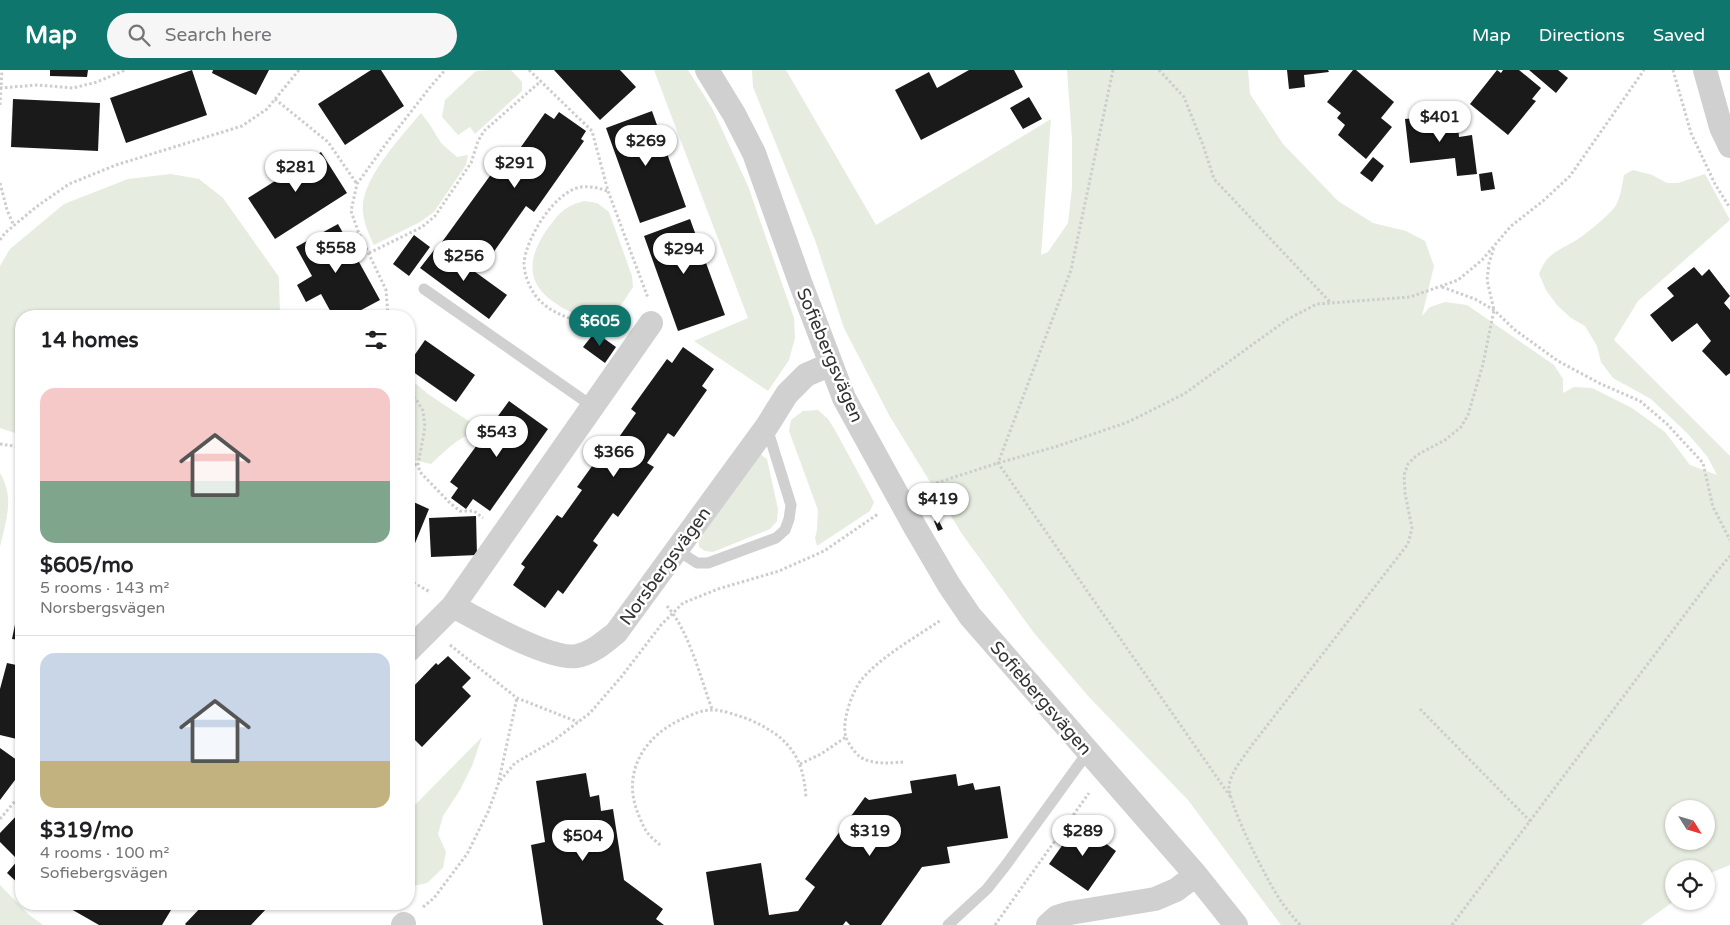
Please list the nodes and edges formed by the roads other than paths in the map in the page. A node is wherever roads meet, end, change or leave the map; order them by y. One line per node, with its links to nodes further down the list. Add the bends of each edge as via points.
1 (707, 70): 6 (street, Sofiebergsvägen, via 754,153)
2 (1705, 70): 3 (street, via 1721,127)
3 (1730, 146)
4 (424, 289): 7 (lane)
5 (651, 323): 7 (street)
6 (831, 364): 8 (street, Norsbergsvägen, via 806,375 787,394); 12 (street, Sofiebergsvägen, via 844,398 962,605)
7 (592, 406): 10 (street)
8 (767, 426): 9 (street, Norsbergsvägen); 9 (lane, via 790,505 785,530 776,538 708,563 697,563)
9 (677, 550): 10 (street, Norsbergsvägen, via 616,633 594,651 576,656 548,652)
10 (453, 606): 11 (street)
11 (415, 644)
12 (1088, 752): 13 (street, Sofiebergsvägen); 14 (lane, via 1006,865)
13 (1196, 875): 15 (street, via 1176,890 1155,899 1070,913 1057,917); 16 (street, Sofiebergsvägen)
14 (948, 925)
15 (1048, 925)
16 (1236, 925)

